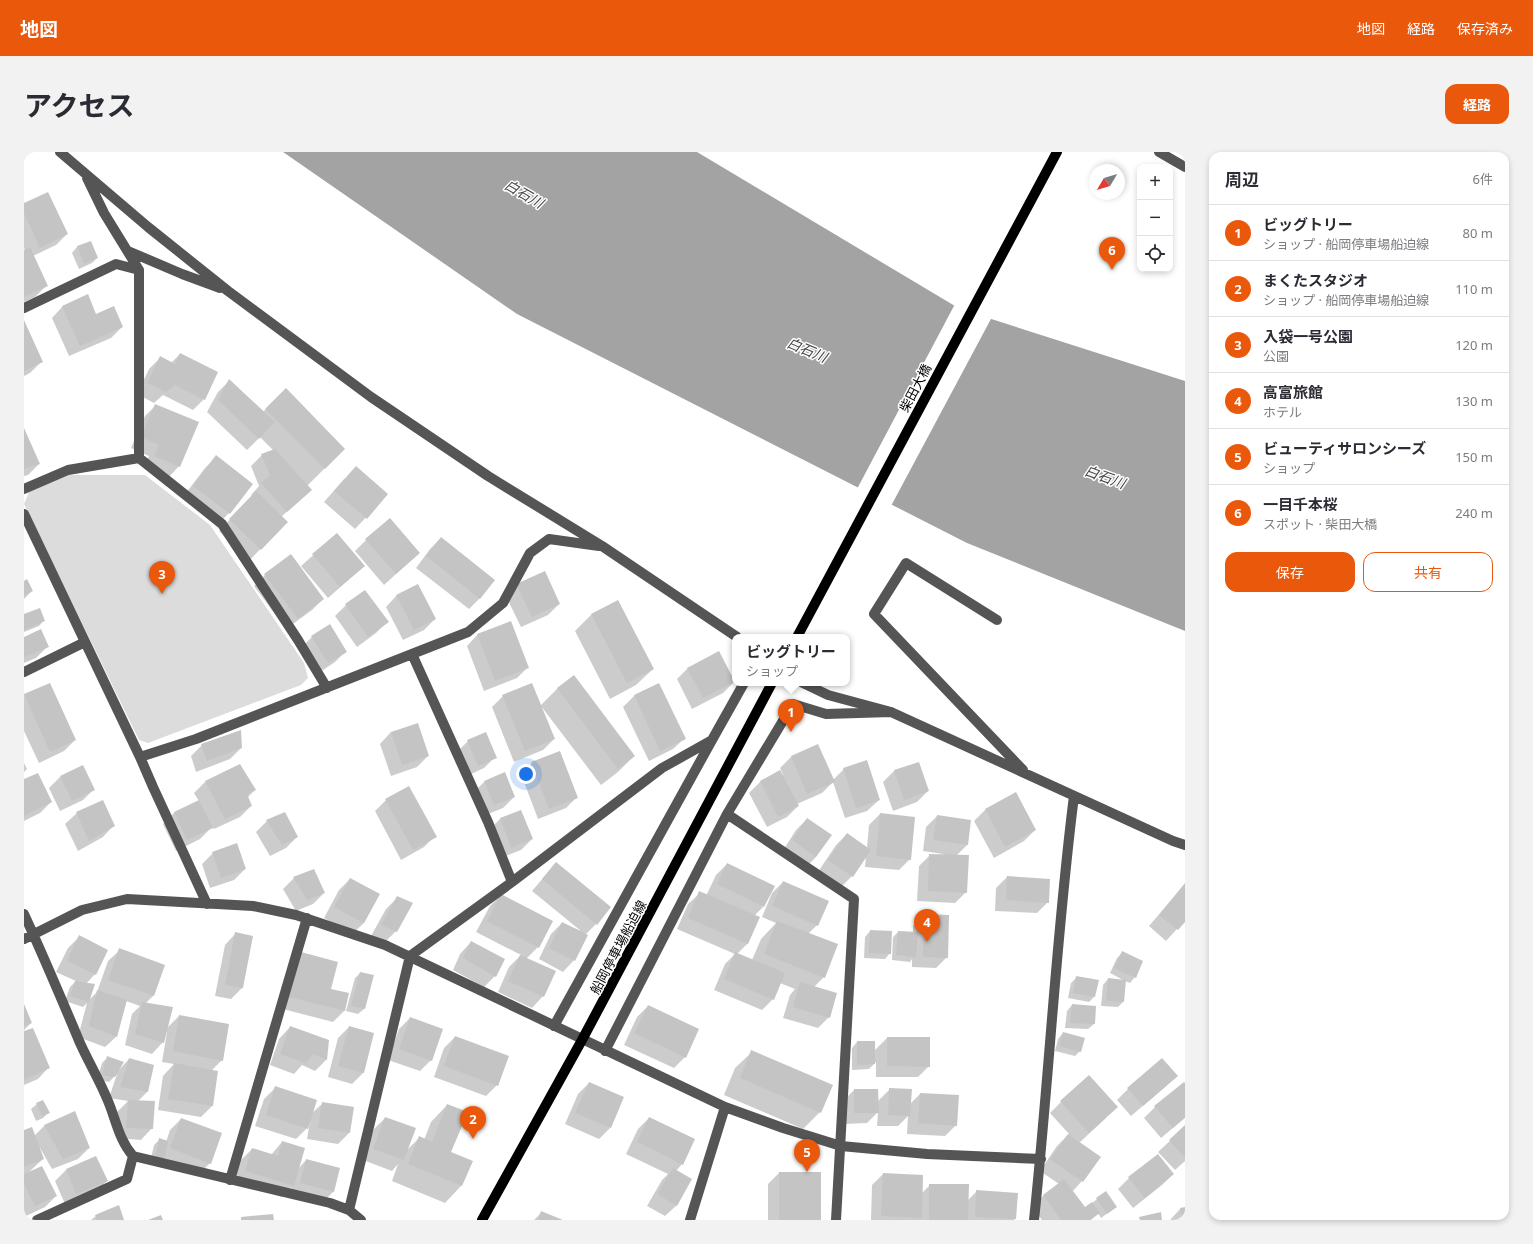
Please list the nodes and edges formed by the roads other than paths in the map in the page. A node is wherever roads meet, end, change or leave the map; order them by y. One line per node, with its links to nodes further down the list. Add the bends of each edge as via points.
1 (60, 152): 5 (street)
2 (1057, 152): 16 (main road, 柴田大橋)
3 (1158, 152): 4 (street)
4 (1185, 167)
5 (86, 174): 6 (street, via 104,213); 8 (street)
6 (128, 251): 7 (street); 8 (street)
7 (139, 270): 9 (street, via 116,264); 10 (street)
8 (228, 290): 13 (street, via 371,397 488,476)
9 (24, 308)
10 (139, 458): 11 (street, via 68,470); 23 (street, via 222,524)
11 (24, 490)
12 (24, 514): 17 (street)
13 (602, 546): 15 (street); 18 (street, via 549,539 530,553 503,603 468,632)
14 (997, 620): 27 (street, via 906,563 874,614)
15 (733, 634)
16 (799, 634)
17 (85, 642): 19 (street); 26 (street)
18 (412, 654): 23 (street); 31 (street, via 488,822)
19 (24, 672)
20 (742, 686): 25 (street)
21 (770, 686): 38 (main road, 船岡停車場船迫線)
22 (809, 686): 24 (street, via 828,695)
23 (327, 688): 26 (street, via 196,739)
24 (891, 712): 27 (street); 29 (street, via 826,714 793,704)
25 (712, 740): 31 (street, via 662,768); 37 (street)
26 (140, 757): 32 (street)
27 (1027, 774): 28 (street)
28 (1074, 796): 30 (street); 43 (street, via 1061,911)
29 (727, 814): 39 (street); 41 (street, via 854,899)
30 (1185, 845)
31 (512, 882): 36 (street)
32 (207, 904): 34 (street, via 253,906); 35 (street, via 127,898 82,910)
33 (24, 914): 35 (street)
34 (307, 918): 36 (street); 44 (street)
35 (28, 936): 42 (street, via 72,1020 118,1130)
36 (410, 956): 37 (street); 45 (street)
37 (554, 1026): 38 (street)
38 (582, 1040): 39 (street); 48 (main road, 船岡停車場船迫線)
39 (605, 1050): 40 (street)
40 (725, 1107): 41 (street); 49 (street)
41 (841, 1146): 43 (street, via 927,1154); 50 (street)
42 (133, 1156): 44 (street); 46 (street, via 127,1179)
43 (1041, 1159): 51 (street)
44 (230, 1180): 45 (street, via 330,1203)
45 (349, 1210): 47 (street)
46 (37, 1220)
47 (361, 1220)
48 (482, 1220)
49 (690, 1220)
50 (836, 1220)
51 (1034, 1220)

